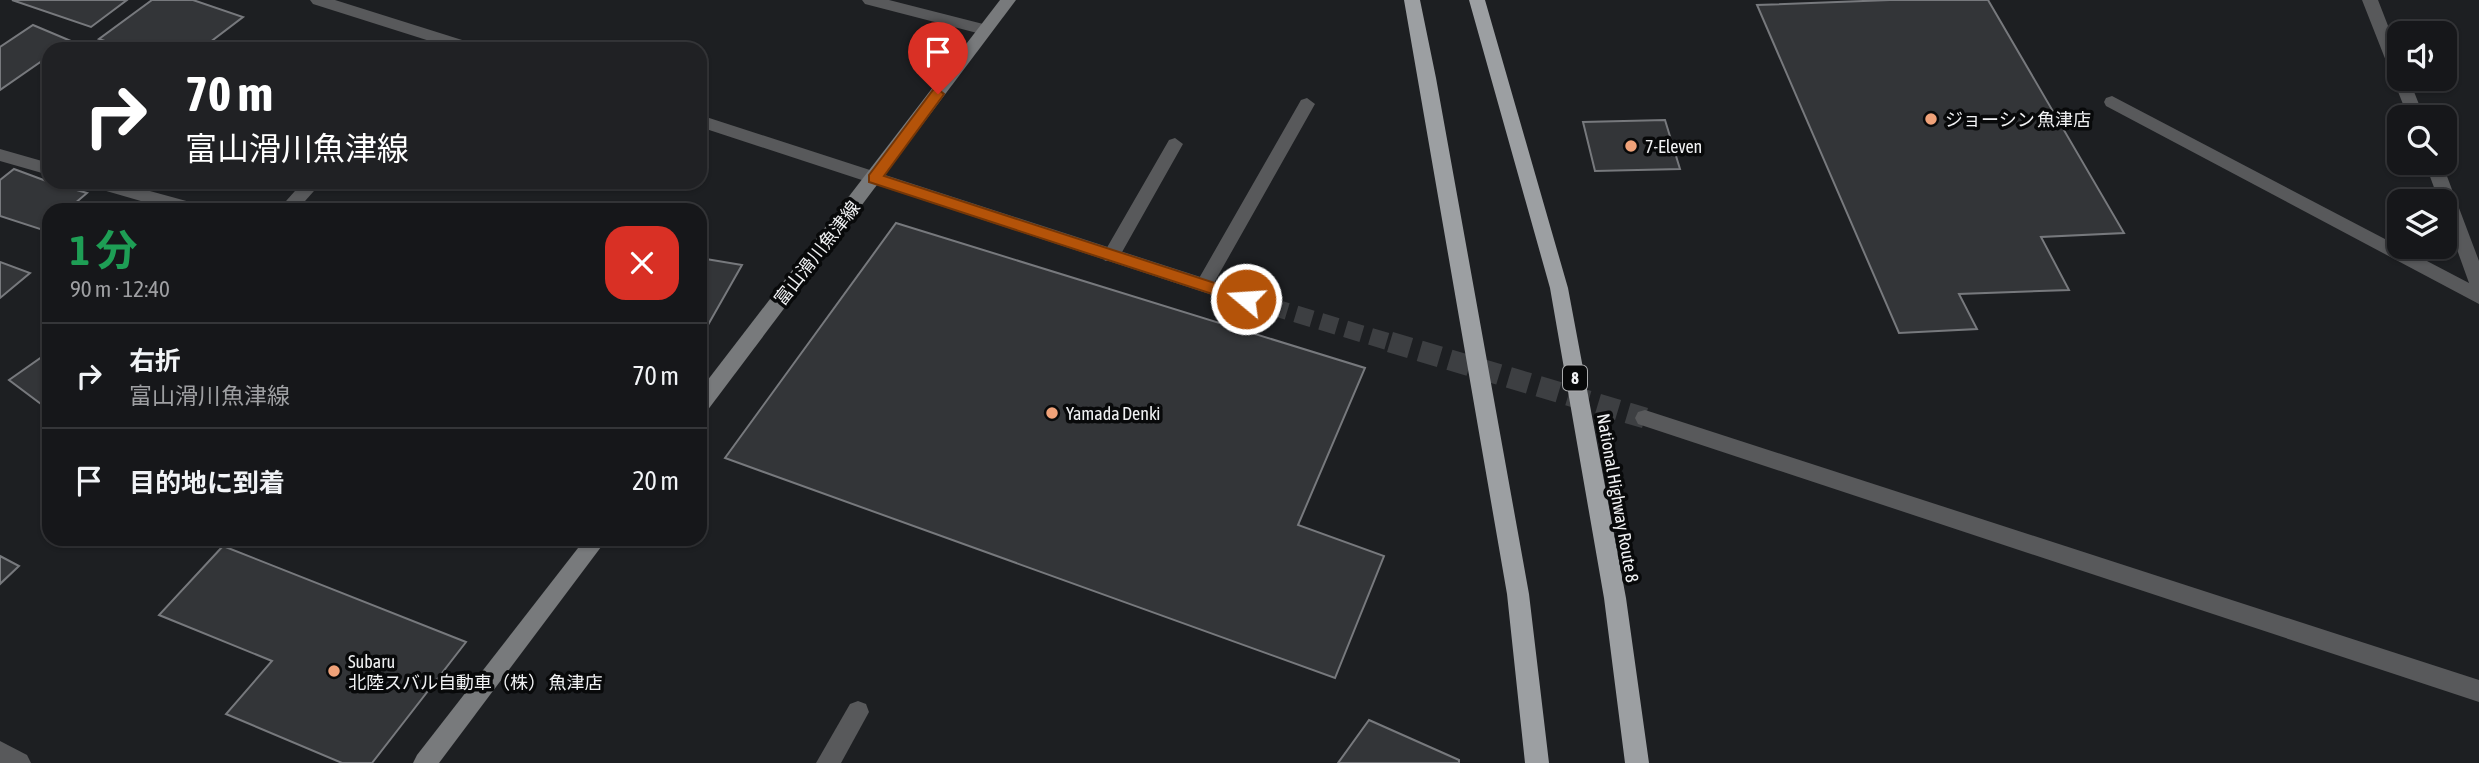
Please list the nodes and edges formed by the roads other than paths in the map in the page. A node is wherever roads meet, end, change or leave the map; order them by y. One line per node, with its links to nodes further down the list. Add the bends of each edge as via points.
1 (317, 0): 8 (street)
2 (870, 0): 7 (street)
3 (1007, 0): 7 (main road, 富山滑川魚津線)
4 (1412, 0): 38 (highway, via 1518,594)
5 (1478, 0): 39 (highway, National Highway Route 8 / 8, via 1559,288 1615,598)
6 (2370, 0): 9 (street)
7 (985, 30): 17 (main road, 富山滑川魚津線)
8 (446, 42)
9 (2387, 43)
10 (2112, 102): 27 (street)
11 (1307, 104): 25 (street)
12 (707, 123): 17 (street)
13 (1175, 144): 24 (street)
14 (0, 155): 15 (street)
15 (42, 167)
16 (2439, 175): 22 (street)
17 (874, 179): 24 (street); 29 (main road, 富山滑川魚津線)
18 (120, 189): 20 (street)
19 (306, 189): 21 (street)
20 (170, 203)
21 (294, 203)
22 (2460, 230): 23 (street); 26 (street)
23 (2479, 240)
24 (1111, 256): 25 (street)
25 (1204, 285): 28 (street)
26 (2479, 285)
27 (2479, 297)
28 (1246, 299)
29 (707, 396)
30 (1645, 418): 32 (street)
31 (592, 546): 36 (main road)
32 (2479, 691)
33 (858, 712): 37 (street)
34 (0, 752): 35 (street)
35 (19, 763)
36 (425, 763)
37 (828, 763)
38 (1536, 763)
39 (1637, 763)

